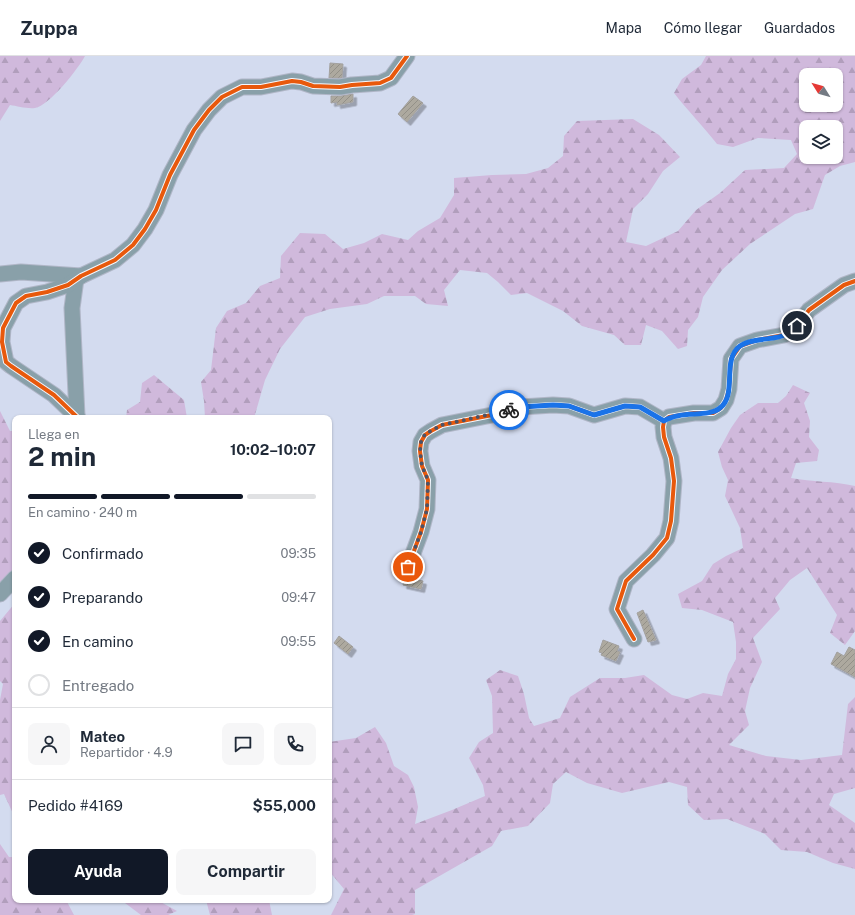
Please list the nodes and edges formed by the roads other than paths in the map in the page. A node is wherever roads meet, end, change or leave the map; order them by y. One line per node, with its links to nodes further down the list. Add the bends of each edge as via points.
1 (407, 56): 3 (street, via 391,78 380,83 340,87 313,86 292,81 261,87 242,87 222,96 194,130 170,175 156,210 133,245 116,260)
2 (0, 274): 3 (street, via 21,272)
3 (78, 278): 5 (street, via 68,285 26,296 16,303 3,328 2,342 6,362 54,395); 6 (street, via 72,308)
4 (855, 281): 7 (street, via 844,285 809,310 797,326 784,335 740,346 731,359 729,389 721,408 713,413 675,416)
5 (76, 415)
6 (78, 415)
7 (664, 421): 8 (street, via 640,407 625,406 594,415 569,406 553,405 521,407 442,425 431,430 425,434 420,451 422,466 428,480 427,509); 11 (street, via 664,437 672,458 674,481 667,538 626,581 617,609)
8 (408, 567)
9 (12, 581): 10 (street)
10 (0, 594)
11 (634, 638)

